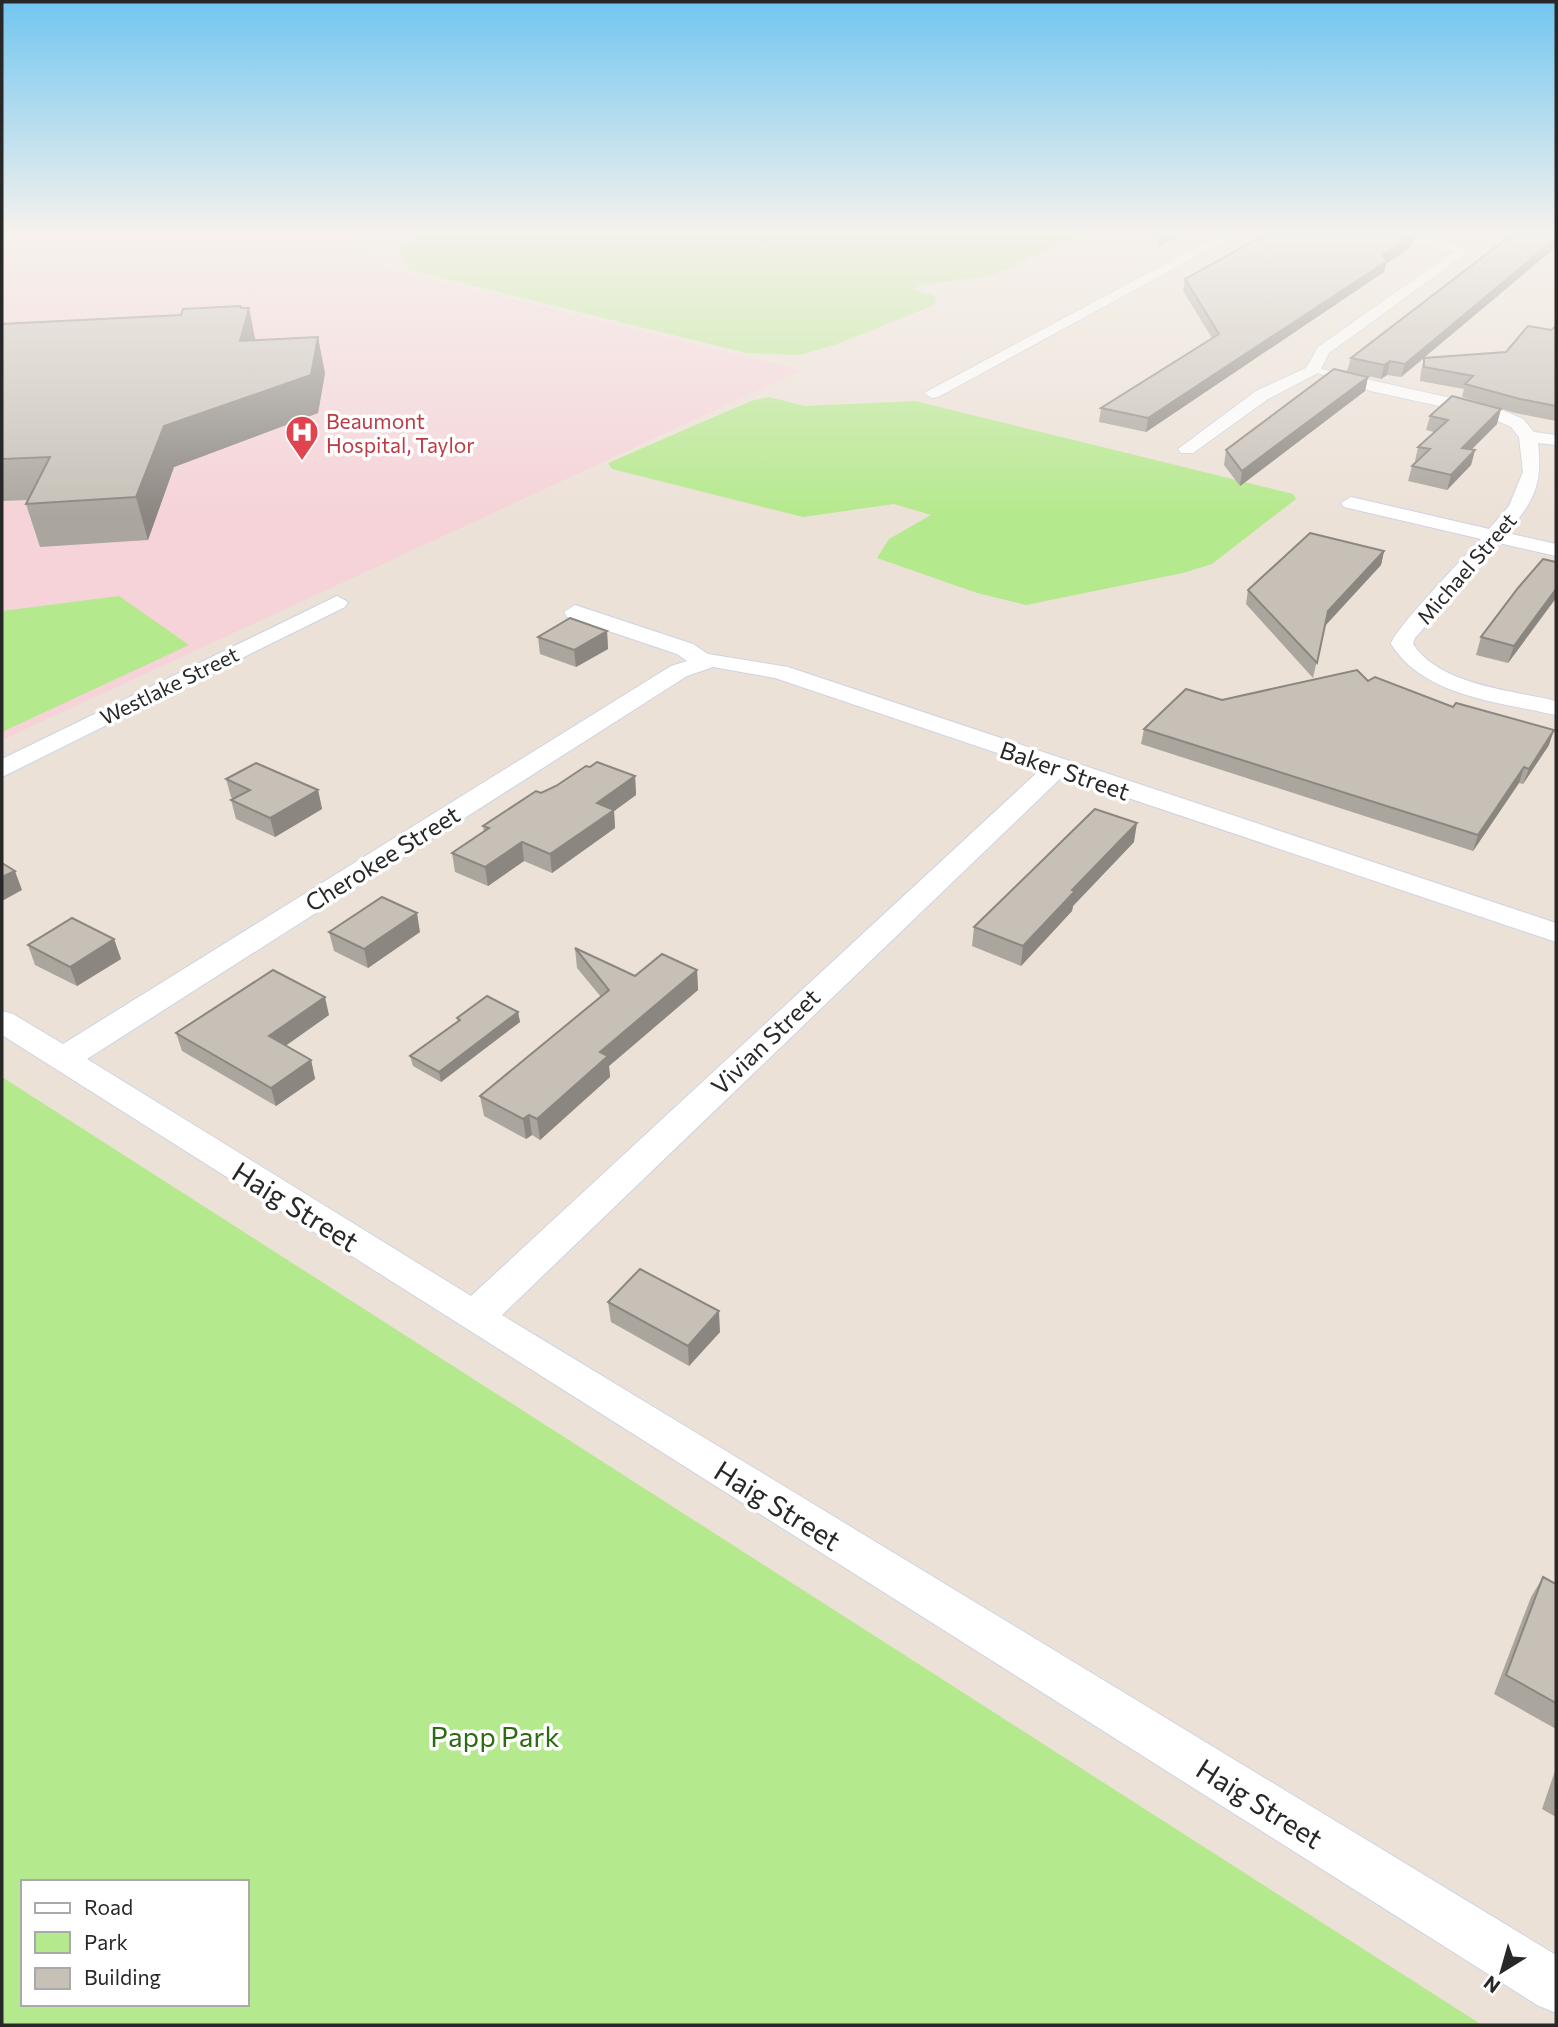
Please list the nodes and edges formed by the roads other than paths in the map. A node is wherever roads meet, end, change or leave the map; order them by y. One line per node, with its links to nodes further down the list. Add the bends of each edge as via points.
1 (1055, 328): 4 (street)
2 (1355, 328): 3 (street, via 1324,350)
3 (1318, 362): 5 (street, via 1328,374 1353,383 1494,413 1517,423); 7 (street, via 1312,371 1262,395)
4 (932, 393)
5 (1528, 436): 6 (street); 9 (street, Michael Street, via 1532,459 1529,486)
6 (1556, 440)
7 (1187, 449)
8 (1351, 503): 9 (street)
9 (1495, 536): 10 (street); 14 (street, Michael Street, via 1402,644 1426,671)
10 (1556, 550)
11 (337, 602): 16 (street, Westlake Street)
12 (575, 612): 13 (street, Baker Street, via 685,649)
13 (704, 662): 15 (street, Baker Street, via 780,672); 19 (street, Cherokee Street, via 679,671)
14 (1556, 708)
15 (1058, 767): 17 (street, Baker Street); 20 (street, Vivian Street)
16 (2, 769)
17 (1556, 933)
18 (2, 1021): 19 (street, Haig Street)
19 (62, 1059): 20 (street, Haig Street)
20 (474, 1317): 21 (street, Haig Street)
21 (1556, 1986)

